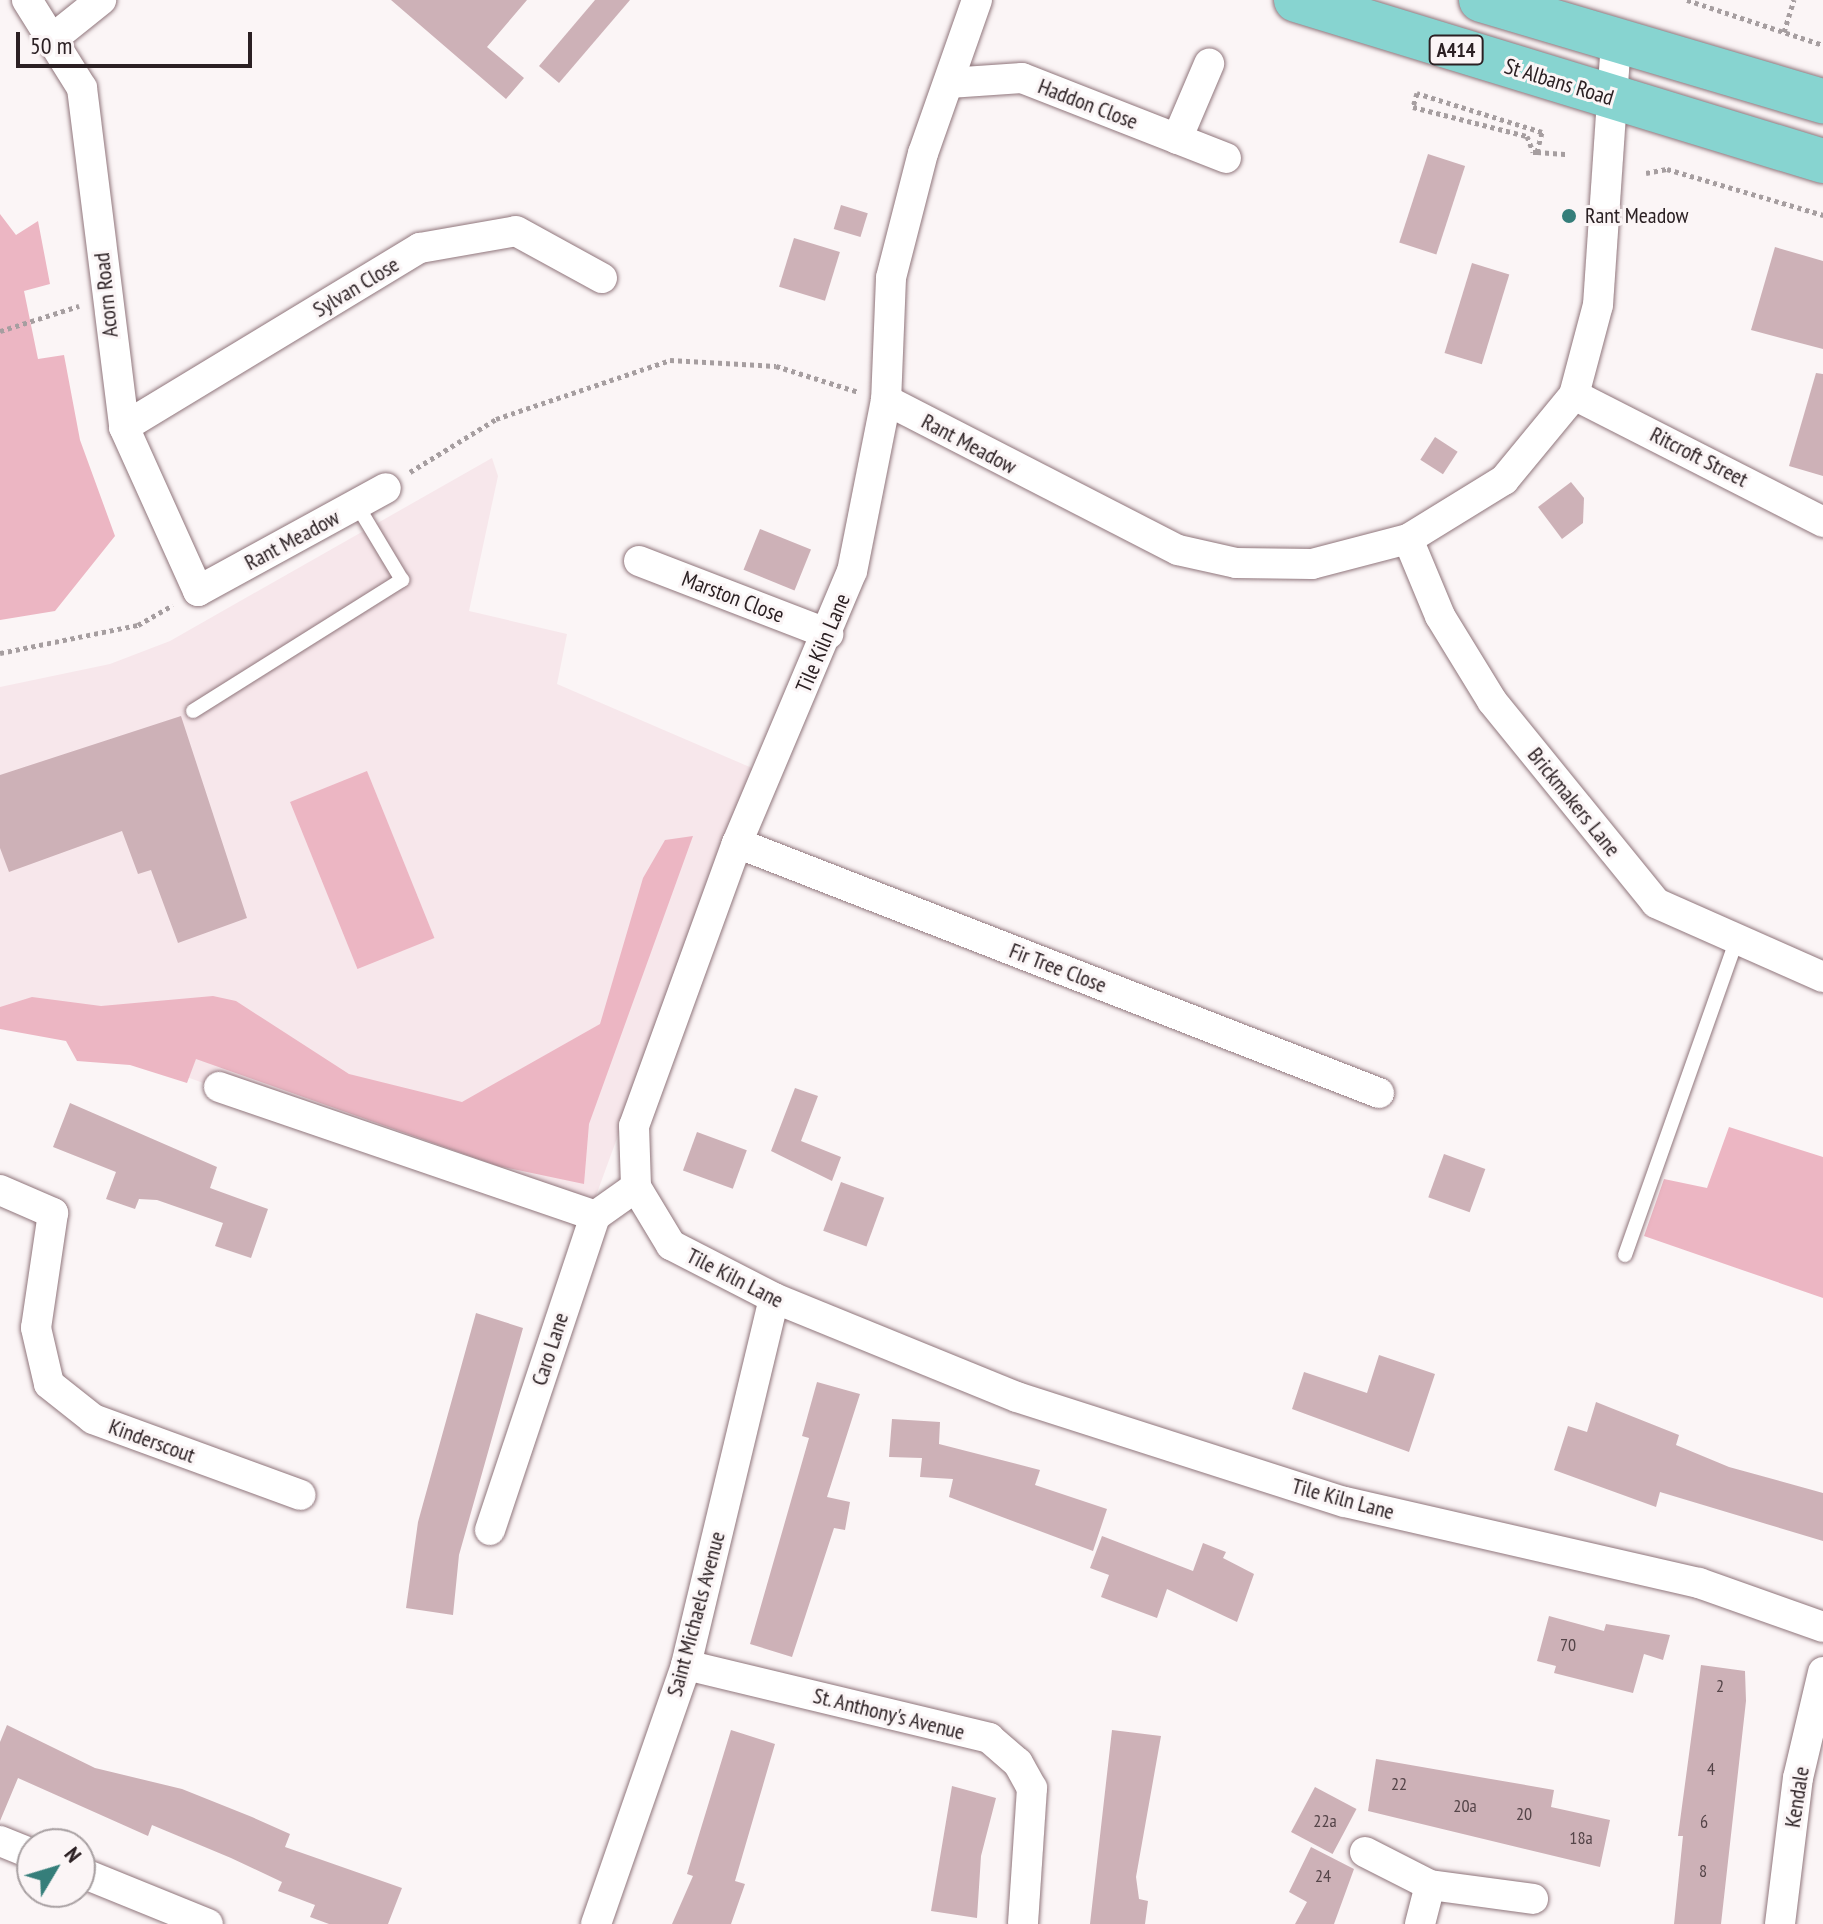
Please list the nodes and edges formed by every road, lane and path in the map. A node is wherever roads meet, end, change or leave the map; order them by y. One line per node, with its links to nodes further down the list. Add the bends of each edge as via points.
1 (27, 0): 9 (street, Acorn Road)
2 (101, 0): 9 (street)
3 (977, 0): 13 (street, Tile Kiln Lane)
4 (1296, 0): 14 (main road, St Albans Road / A414)
5 (1481, 0): 10 (main road, A414)
6 (1687, 0): 8 (path)
7 (1794, 0): 8 (path)
8 (1784, 32): 11 (path)
9 (56, 36): 24 (street, Acorn Road, via 91,124)
10 (1616, 40): 14 (street, Rant Meadow); 15 (main road, A414)
11 (1823, 45)
12 (1209, 64): 16 (street)
13 (949, 83): 16 (street, Haddon Close, via 1022,78); 27 (street, Tile Kiln Lane, via 891,278)
14 (1615, 100): 20 (main road, St Albans Road / A414); 26 (street, Rant Meadow, via 1603,161 1598,305)
15 (1823, 101)
16 (1177, 139): 19 (street, Haddon Close)
17 (1537, 152): 17 (path, via 1542,132 1417,93 1413,107 1527,136 1524,143); 18 (path)
18 (1568, 154)
19 (1226, 158)
20 (1823, 161)
21 (1646, 173): 22 (path, via 1667,169)
22 (1823, 215)
23 (602, 278): 28 (street, Sylvan Close, via 516,231 420,248)
24 (104, 298): 25 (path); 28 (street, Acorn Road)
25 (0, 331)
26 (1574, 395): 31 (street, Ritcroft Street); 32 (street, Rant Meadow, via 1504,480)
27 (886, 400): 29 (path, via 776,366 670,360 496,419); 32 (street, Rant Meadow, via 1178,550 1236,563 1312,564); 35 (street, Tile Kiln Lane, via 867,511)
28 (124, 427): 34 (street, Acorn Road)
29 (386, 488): 30 (street, Rant Meadow)
30 (357, 505): 34 (street, Rant Meadow); 37 (lane, via 402,580)
31 (1823, 522)
32 (1408, 539): 39 (street, Brickmakers Lane, via 1440,616 1492,701 1656,903)
33 (639, 561): 35 (street, Marston Close)
34 (198, 591): 36 (path, via 138,625)
35 (828, 634): 38 (street, Tile Kiln Lane)
36 (0, 653)
37 (193, 711)
38 (737, 843): 42 (street, Fir Tree Close); 43 (street, Tile Kiln Lane, via 634,1126)
39 (1737, 939): 40 (street, Brickmakers Lane); 46 (lane)
40 (1823, 977)
41 (219, 1087): 45 (street)
42 (1379, 1093)
43 (636, 1187): 45 (street); 47 (street, Tile Kiln Lane, via 671,1245)
44 (0, 1190): 48 (street, Kinderscout, via 53,1213 36,1328 49,1384 93,1419)
45 (595, 1216): 49 (street, Caro Lane)
46 (1625, 1255)
47 (774, 1298): 50 (street, Tile Kiln Lane, via 1017,1397 1345,1502 1699,1583); 51 (street, Saint Michaels Avenue)
48 (301, 1495)
49 (490, 1530)
50 (1823, 1627)
51 (686, 1665): 58 (street, Saint Michaels Avenue); 59 (street, St. Anthony's Avenue, via 989,1738 1018,1763 1032,1788)
52 (1823, 1672): 61 (street, Kendale, via 1798,1778)
53 (1365, 1852): 55 (street)
54 (96, 1878): 57 (street)
55 (1430, 1885): 56 (street); 60 (street)
56 (1533, 1899)
57 (208, 1924)
58 (596, 1924)
59 (1023, 1924)
60 (1420, 1924)
61 (1780, 1924)

